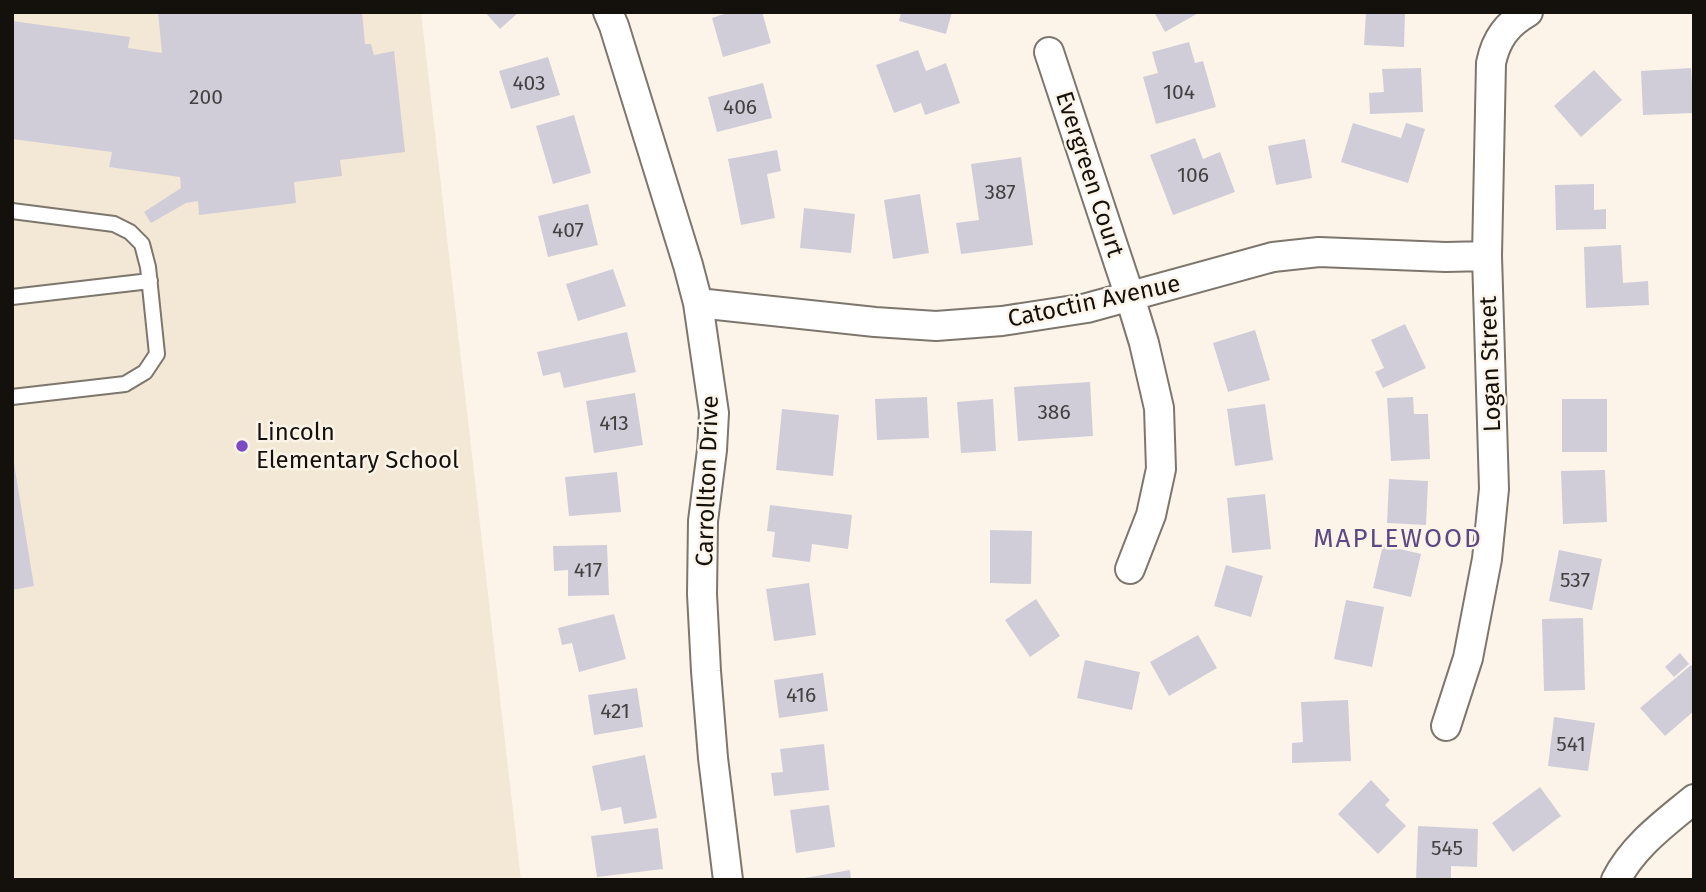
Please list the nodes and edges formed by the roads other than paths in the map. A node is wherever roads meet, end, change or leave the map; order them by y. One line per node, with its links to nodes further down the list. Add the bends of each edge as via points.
1 (608, 12): 9 (street, Carrollton Drive)
2 (1528, 12): 5 (street, Logan Street, via 1503,33 1492,63)
3 (1049, 51): 7 (street, Evergreen Court)
4 (12, 211): 6 (lane, via 114,224 130,232 142,244)
5 (1487, 256): 7 (street, Catoctin Avenue, via 1319,252 1273,257); 12 (street, Logan Street, via 1494,489 1487,559 1468,658)
6 (150, 281): 8 (lane); 10 (lane, via 157,354 145,372 125,384)
7 (1130, 297): 9 (street, Catoctin Avenue, via 1037,316 936,326); 11 (street, Evergreen Court, via 1159,408 1161,469 1151,515)
8 (12, 298)
9 (698, 303): 14 (street, Carrollton Drive, via 714,413 703,522 706,671)
10 (12, 397)
11 (1130, 569)
12 (1446, 726)
13 (1694, 799): 15 (street, via 1651,834)
14 (728, 880)
15 (1616, 880)

